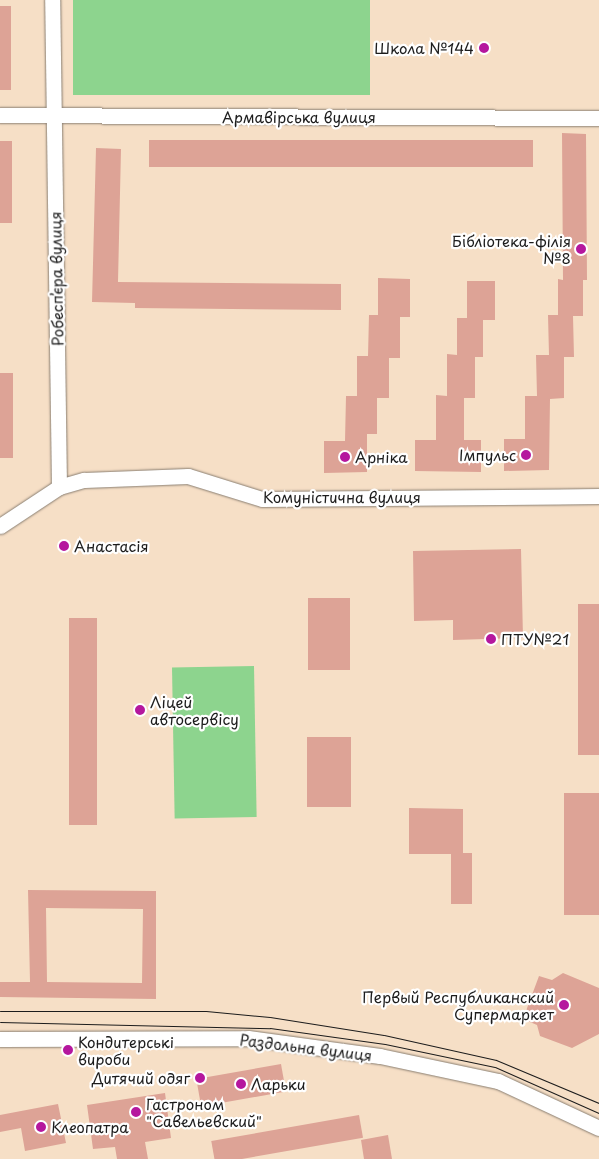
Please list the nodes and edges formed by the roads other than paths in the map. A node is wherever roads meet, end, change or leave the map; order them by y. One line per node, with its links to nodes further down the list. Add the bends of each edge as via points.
1 (52, 0): 3 (street, Робесп’єра вулиця)
2 (0, 115): 3 (street, Армавірська вулиця)
3 (53, 116): 4 (street, Армавірська вулиця); 5 (street, Робесп’єра вулиця)
4 (599, 118)
5 (59, 487): 6 (street, Комуністична вулиця, via 84,480 181,476 262,499); 7 (street)
6 (599, 496)
7 (0, 526)
8 (0, 1039): 9 (street, Раздольна вулиця, via 248,1038 380,1056 498,1081)
9 (599, 1128)

